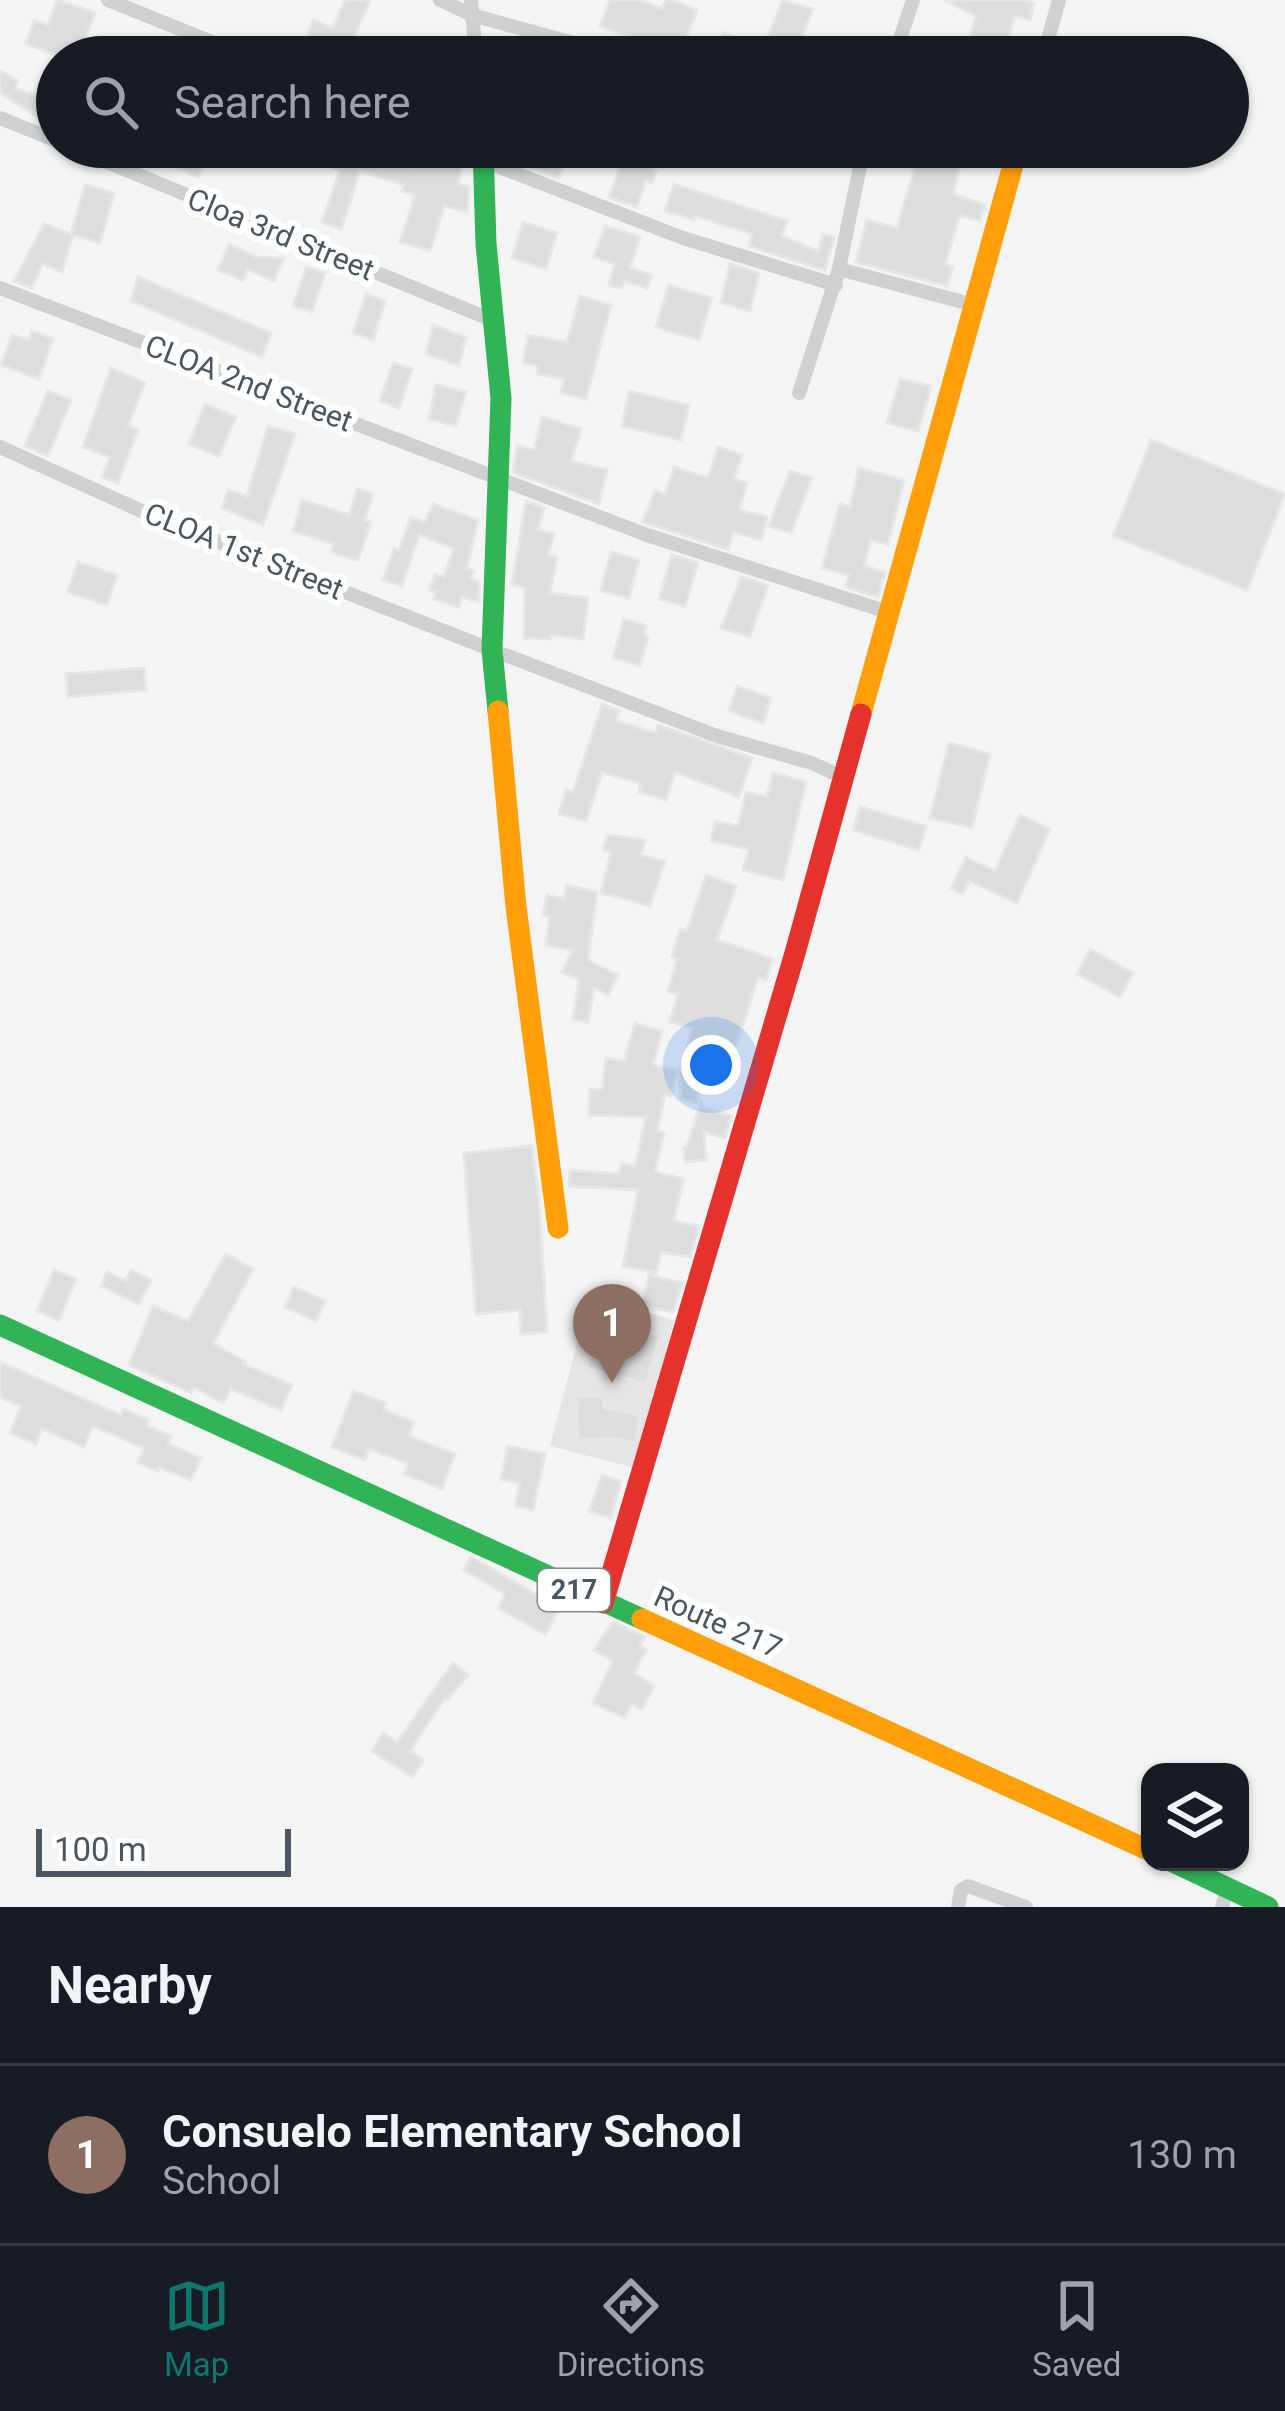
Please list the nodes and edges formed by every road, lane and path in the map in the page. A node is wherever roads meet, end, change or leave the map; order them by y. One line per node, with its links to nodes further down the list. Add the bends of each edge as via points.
1 (108, 0): 6 (street)
2 (440, 0): 5 (street)
3 (913, 0): 8 (street)
4 (1059, 0): 9 (street)
5 (472, 8): 7 (street)
6 (197, 36)
7 (559, 36)
8 (901, 36)
9 (1049, 36)
10 (0, 118): 11 (street)
11 (36, 133)
12 (121, 168): 20 (street, Cloa 3rd Street)
13 (482, 168): 20 (street)
14 (519, 168): 17 (street, via 683,238)
15 (860, 168): 17 (street)
16 (1012, 168): 19 (street)
17 (838, 277): 19 (street); 21 (street)
18 (0, 288): 23 (street, CLOA 2nd Street)
19 (974, 305): 24 (street)
20 (492, 320): 23 (street, via 501,398)
21 (799, 393)
22 (0, 447): 25 (street, CLOA 1st Street)
23 (498, 478): 24 (street, CLOA 2nd Street); 25 (street)
24 (888, 612): 26 (street)
25 (492, 650): 26 (street, CLOA 1st Street); 27 (street, via 515,907)
26 (844, 778): 29 (street)
27 (558, 1228)
28 (0, 1325): 29 (street, Route 217 / 217)
29 (602, 1603): 30 (street, Route 217 / 217)
30 (1141, 1847)
31 (1186, 1871): 32 (street)
32 (1225, 1898): 33 (street)
33 (1259, 1905)
34 (958, 1907): 35 (street, via 968,1886)
35 (1026, 1907)

